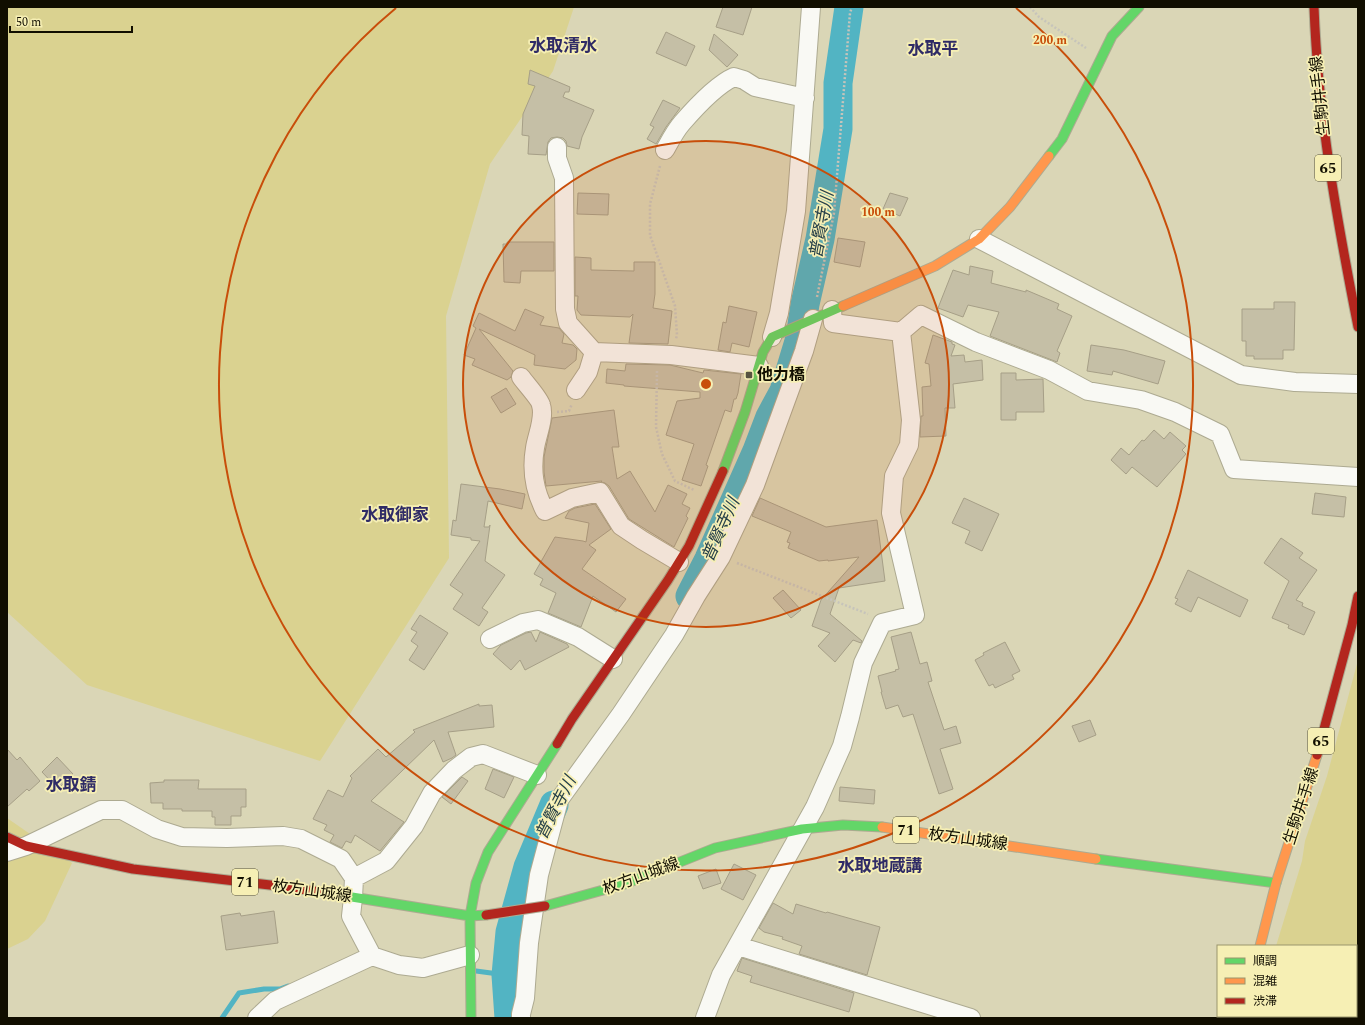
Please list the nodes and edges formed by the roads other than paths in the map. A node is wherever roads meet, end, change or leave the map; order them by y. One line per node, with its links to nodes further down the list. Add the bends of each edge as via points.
1 (811, 7): 4 (street)
2 (1139, 7): 7 (main road, via 1112,36 1062,139 1010,207)
3 (1314, 7): 10 (main road, 生駒井手線 / 65, via 1321,120)
4 (805, 98): 6 (street, via 755,87 734,77 726,80 681,124); 12 (street, via 796,211 779,313)
5 (557, 147): 13 (street, via 557,158 564,178 565,309 568,323)
6 (665, 150)
7 (979, 239): 8 (main road, via 935,266); 16 (street, via 1241,375 1295,382)
8 (832, 310): 9 (main road); 11 (street, via 833,322)
9 (810, 320): 12 (main road); 39 (street, via 804,351 755,485 721,557 674,636 559,800 539,875)
10 (1358, 327)
11 (901, 332): 18 (street, via 921,315 976,342 1049,370 1088,391 1141,400 1175,412 1220,434 1234,469); 25 (street, via 911,420 909,445 894,476 891,513 915,615 882,623 863,663 842,746)
12 (779, 333): 14 (main road, via 763,352)
13 (594, 352): 14 (street, via 671,355); 17 (street, via 588,372)
14 (759, 366): 19 (main road, via 746,412 692,547)
15 (521, 377): 19 (street, via 541,404 541,422 533,472 537,495 545,510 572,498 600,492 621,526)
16 (1358, 384)
17 (576, 390)
18 (1358, 478)
19 (679, 562): 23 (main road)
20 (1358, 596): 21 (main road, 生駒井手線 / 65)
21 (1355, 628): 30 (main road, 生駒井手線 / 65, via 1313,772)
22 (490, 639): 23 (street, via 523,623 538,620 578,637)
23 (613, 659): 24 (main road)
24 (537, 775): 29 (street, via 483,754 471,757 432,793 414,826 386,861); 32 (main road, via 488,852 476,882)
25 (802, 829): 30 (main road, 枚方山城線 / 71, via 843,825 888,828); 32 (main road, 枚方山城線 / 71, bridge, via 715,848 625,884 545,906); 34 (street)
26 (7, 837): 27 (main road, 枚方山城線 / 71)
27 (26, 846): 28 (street); 29 (street, via 101,810 122,810 157,829 182,837 283,836 301,839 341,860); 31 (main road, 枚方山城線 / 71, via 133,869 287,887)
28 (7, 852)
29 (354, 878): 31 (street)
30 (1276, 884): 33 (main road, 生駒井手線 / 65)
31 (353, 898): 32 (main road, 枚方山城線 / 71); 36 (street, via 351,916)
32 (470, 916): 35 (main road)
33 (1260, 945)
34 (738, 946): 40 (street, via 721,975); 41 (street)
35 (470, 955): 36 (street, via 423,968 399,966); 38 (main road)
36 (372, 956): 37 (street, via 275,1001)
37 (256, 1018)
38 (471, 1018)
39 (521, 1018)
40 (705, 1018)
41 (971, 1018)

